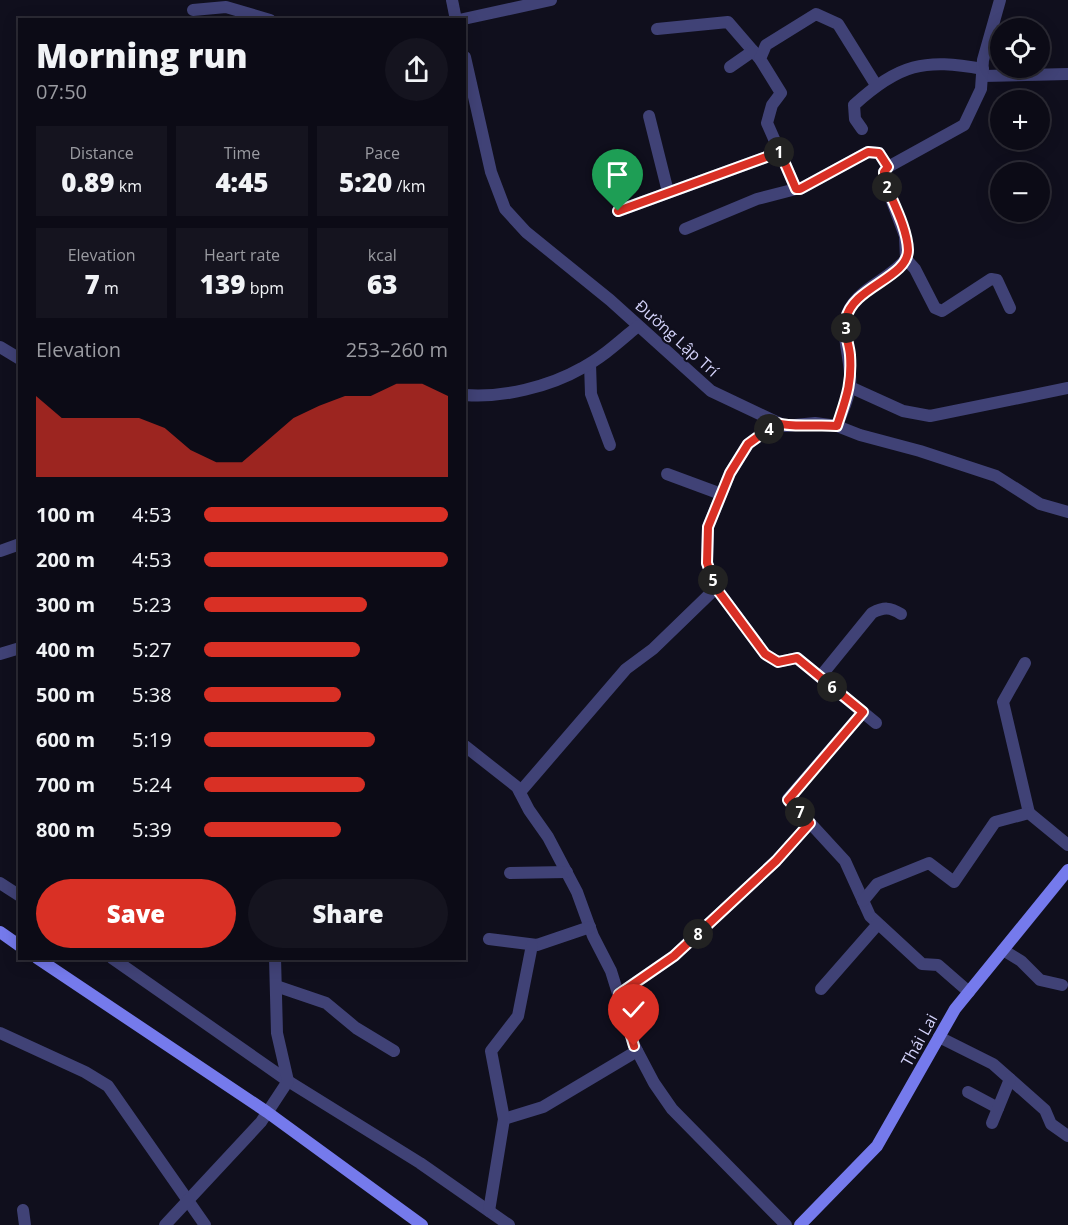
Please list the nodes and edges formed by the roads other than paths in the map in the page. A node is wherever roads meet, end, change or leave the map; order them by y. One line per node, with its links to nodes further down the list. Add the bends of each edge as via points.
1 (452, 0): 6 (street)
2 (551, 0): 7 (street)
3 (1000, 0): 12 (street)
4 (194, 10): 5 (street, via 226,7)
5 (263, 18)
6 (457, 18)
7 (466, 18)
8 (657, 29): 9 (street, via 728,22)
9 (756, 55): 11 (street); 14 (street, via 816,14 838,24); 17 (street, via 781,93 772,105 767,123)
10 (466, 61): 25 (street, Đường Lập Trí, via 491,172 505,209 526,232)
11 (730, 67)
12 (982, 73): 13 (street); 14 (street, via 947,63 920,64); 18 (street, via 981,89 964,125)
13 (1068, 74)
14 (876, 85): 16 (street, via 854,105 855,119)
15 (649, 116): 20 (street)
16 (862, 129)
17 (780, 152): 19 (street); 20 (street)
18 (888, 167): 19 (street, via 879,153 868,152); 23 (street, via 884,180 905,236)
19 (796, 189): 22 (street, via 757,199)
20 (668, 192): 21 (street)
21 (618, 211)
22 (685, 229)
23 (906, 260): 24 (street, via 915,269 935,308 942,311 991,279 997,280); 29 (street, via 850,307 846,319)
24 (1010, 308)
25 (638, 326): 28 (street); 32 (street, Đường Lập Trí, via 711,391)
26 (0, 347): 27 (street)
27 (18, 358)
28 (590, 364): 31 (street, via 550,381 491,397); 34 (street, via 591,394)
29 (850, 387): 30 (street, via 903,411 930,416); 33 (street)
30 (1068, 388)
31 (466, 395)
32 (777, 423): 33 (street, Đường Lập Trí); 36 (street, via 748,444)
33 (837, 426): 37 (street, Đường Lập Trí, via 996,476 1041,504)
34 (610, 445)
35 (667, 474): 36 (street)
36 (721, 494): 40 (street, via 708,527 707,563)
37 (1068, 512)
38 (18, 545): 39 (street)
39 (0, 551)
40 (716, 588): 45 (street, via 765,654 778,662 797,658); 49 (street, via 653,650 626,669)
41 (901, 614): 45 (street, via 892,608 872,613)
42 (18, 649): 43 (street)
43 (0, 654)
44 (1025, 663): 50 (street, via 1003,702)
45 (820, 677): 46 (street)
46 (863, 712): 47 (street); 51 (street, via 788,800)
47 (876, 723)
48 (466, 747): 49 (street)
49 (520, 792): 54 (street)
50 (1029, 813): 52 (street); 58 (street, via 995,822 954,882 929,863 877,884)
51 (810, 823): 58 (street, via 845,861); 73 (street, via 776,861 674,956)
52 (1068, 845)
53 (1068, 870): 65 (street, Thái Lai)
54 (567, 872): 55 (street); 60 (street)
55 (510, 873)
56 (0, 883): 57 (street)
57 (18, 895)
58 (863, 901): 59 (street)
59 (878, 924): 71 (street); 72 (street, via 922,964 938,965)
60 (590, 927): 64 (street); 73 (street)
61 (0, 932): 63 (street)
62 (489, 939): 64 (street)
63 (18, 945)
64 (532, 945): 83 (street, via 518,1016 491,1051)
65 (1003, 950): 69 (street, via 1040,980); 72 (street, Thái Lai)
66 (40, 960): 82 (street)
67 (117, 960): 79 (street)
68 (275, 960): 70 (street)
69 (1062, 985)
70 (276, 986): 76 (street, via 326,1003 356,1028); 79 (street, via 277,1033)
71 (821, 989)
72 (969, 992): 75 (street, Thái Lai, via 954,1009)
73 (619, 994): 77 (street)
74 (0, 1033): 86 (street, via 108,1086)
75 (939, 1037): 78 (street, via 985,1058); 95 (street, Thái Lai, via 877,1146)
76 (394, 1051)
77 (637, 1051): 83 (street, via 543,1107); 94 (street, via 672,1109)
78 (1010, 1079): 81 (street); 85 (street, via 1045,1110 1051,1124)
79 (288, 1081): 82 (street); 88 (street)
80 (968, 1092): 81 (street)
81 (998, 1108): 84 (street)
82 (267, 1112): 86 (street); 92 (street)
83 (504, 1119): 88 (street)
84 (992, 1123)
85 (1068, 1136)
86 (188, 1200): 90 (street); 91 (street)
87 (23, 1210): 89 (street)
88 (489, 1211): 93 (street)
89 (25, 1225)
90 (165, 1225)
91 (205, 1225)
92 (422, 1225)
93 (509, 1225)
94 (786, 1225)
95 (800, 1225)

